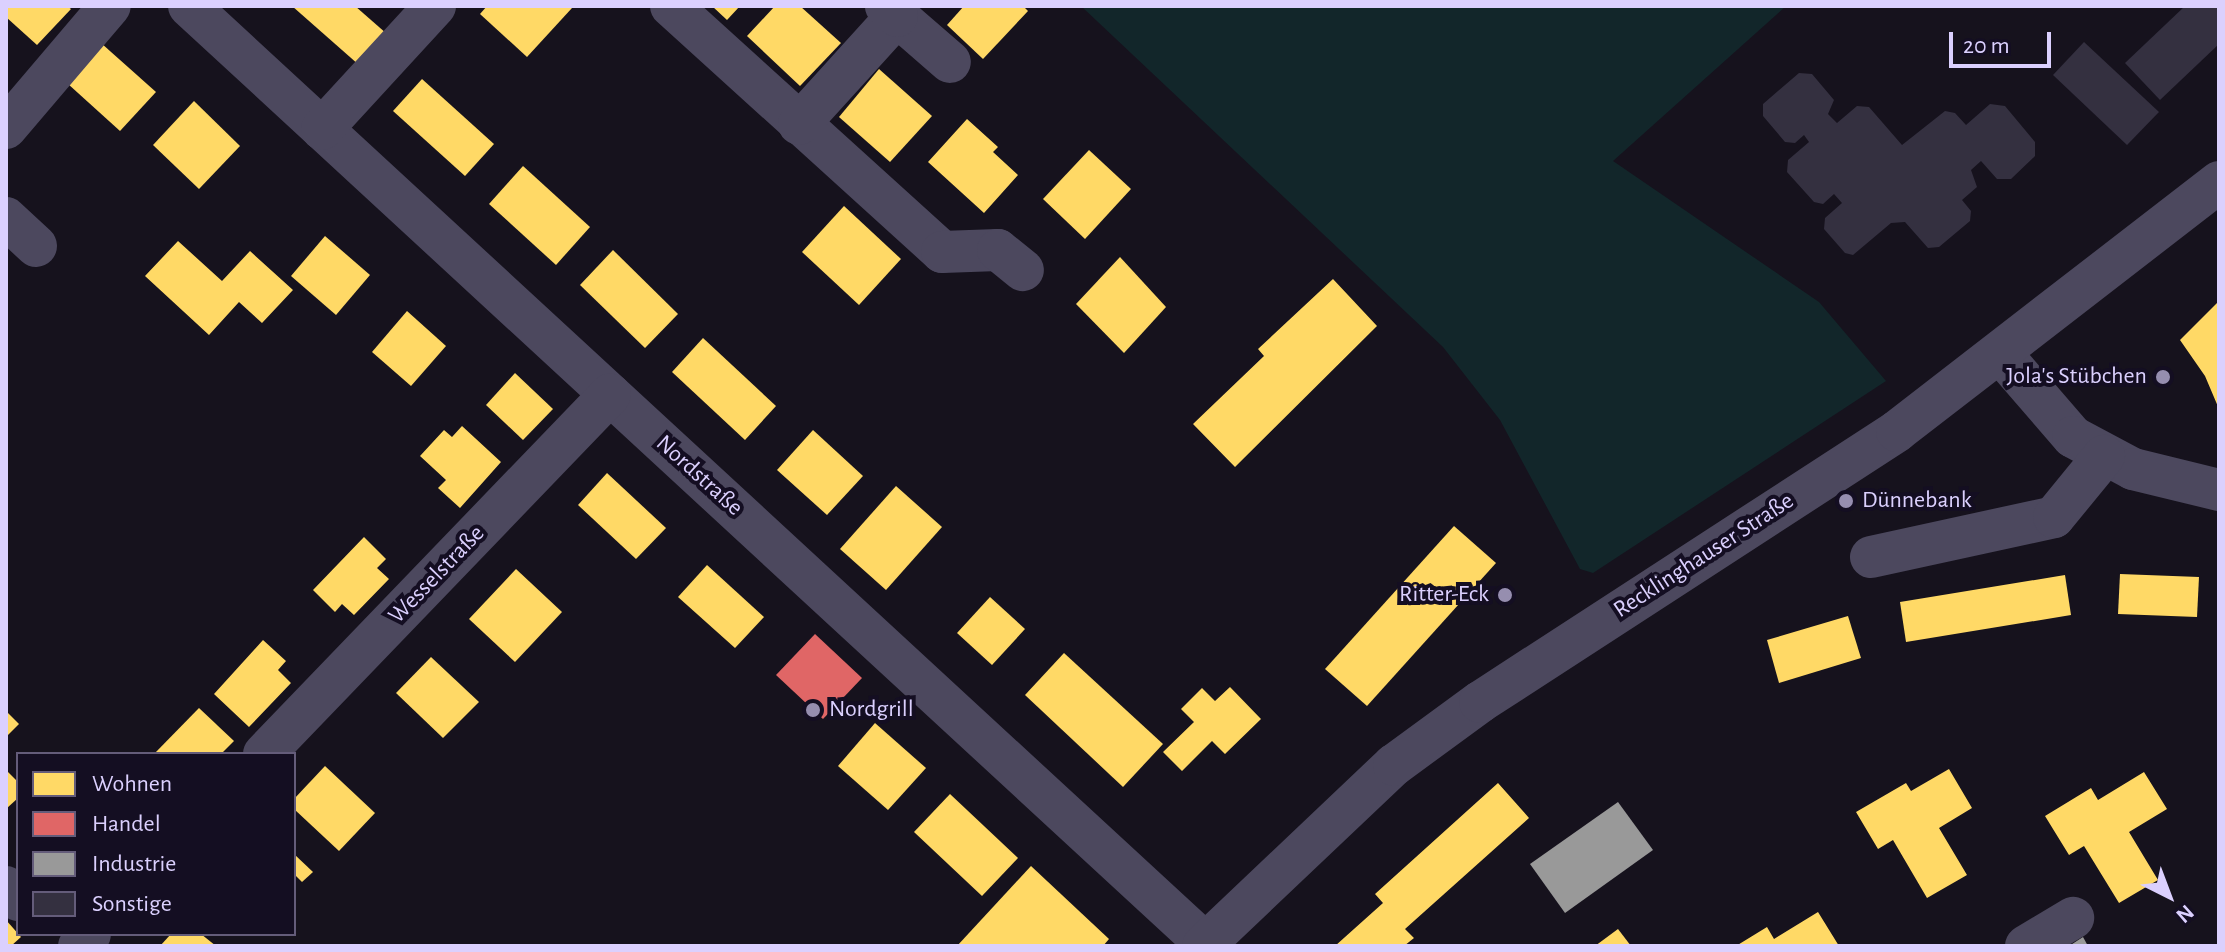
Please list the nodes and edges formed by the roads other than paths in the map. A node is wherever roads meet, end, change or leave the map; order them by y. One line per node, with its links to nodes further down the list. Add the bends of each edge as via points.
1 (110, 6): 8 (street)
2 (189, 6): 9 (street, Nordstraße)
3 (435, 6): 9 (street)
4 (671, 6): 7 (street)
5 (892, 11): 6 (street); 7 (street)
6 (950, 62)
7 (799, 124): 13 (street, via 942,252 998,250)
8 (6, 128)
9 (322, 129): 15 (street, Nordstraße)
10 (2219, 182): 14 (street, Recklinghauser Straße)
11 (6, 218): 12 (street)
12 (36, 246)
13 (1023, 270)
14 (2002, 355): 16 (street, via 2073,437); 21 (street, Recklinghauser Straße, via 1897,431 1480,702 1394,765)
15 (610, 395): 19 (street, Wesselstraße); 21 (street, Nordstraße)
16 (2104, 456): 17 (street, via 2172,481); 18 (street, via 2054,517)
17 (2219, 490)
18 (1871, 557)
19 (266, 752)
20 (2073, 918): 22 (street)
21 (1206, 945)
22 (2026, 946)

